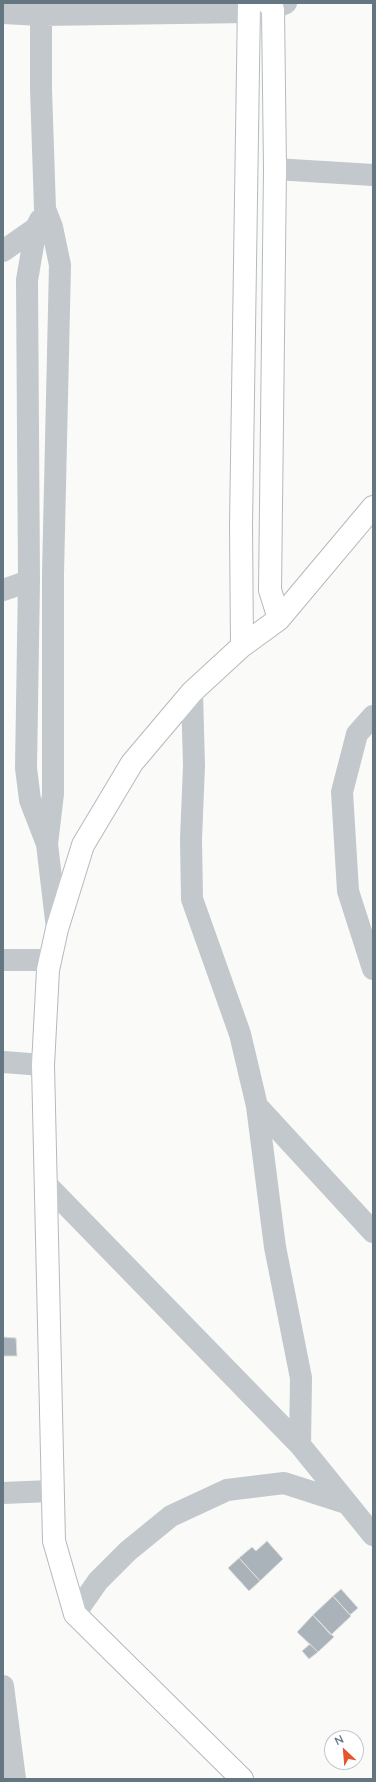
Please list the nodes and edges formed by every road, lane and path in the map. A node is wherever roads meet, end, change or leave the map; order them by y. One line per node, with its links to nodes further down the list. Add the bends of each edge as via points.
1 (276, 5): 2 (street); 5 (street)
2 (249, 8): 3 (street); 13 (street, via 241,525)
3 (41, 9): 4 (street); 7 (street)
4 (3, 13)
5 (275, 169): 6 (street); 12 (street, via 270,590)
6 (373, 175)
7 (40, 218): 8 (street); 10 (street, via 27,280); 16 (street, via 52,227 60,265 52,574 53,794)
8 (3, 251)
9 (373, 507): 12 (street)
10 (29, 581): 11 (street); 16 (street, via 26,768 30,800)
11 (3, 590)
12 (279, 619): 13 (street)
13 (242, 646): 14 (street)
14 (192, 692): 17 (street, via 132,763 83,846); 23 (street, via 192,899 240,1034)
15 (373, 716): 20 (street, via 357,734 342,792 348,891)
16 (47, 844): 17 (street)
17 (57, 929): 19 (street)
18 (3, 960): 19 (street)
19 (50, 960): 22 (street)
20 (373, 969)
21 (3, 1062): 22 (street)
22 (43, 1065): 24 (street)
23 (257, 1106): 25 (street); 26 (street, via 275,1247 301,1378)
24 (46, 1184): 26 (street); 27 (street)
25 (373, 1232)
26 (300, 1445): 29 (street)
27 (51, 1491): 28 (street); 31 (street, via 54,1540)
28 (3, 1493)
29 (346, 1503): 30 (street); 31 (street, via 284,1483 227,1490 171,1516 128,1551 98,1581)
30 (373, 1535)
31 (75, 1614): 34 (street)
32 (3, 1686): 33 (street)
33 (15, 1779)
34 (242, 1779)

